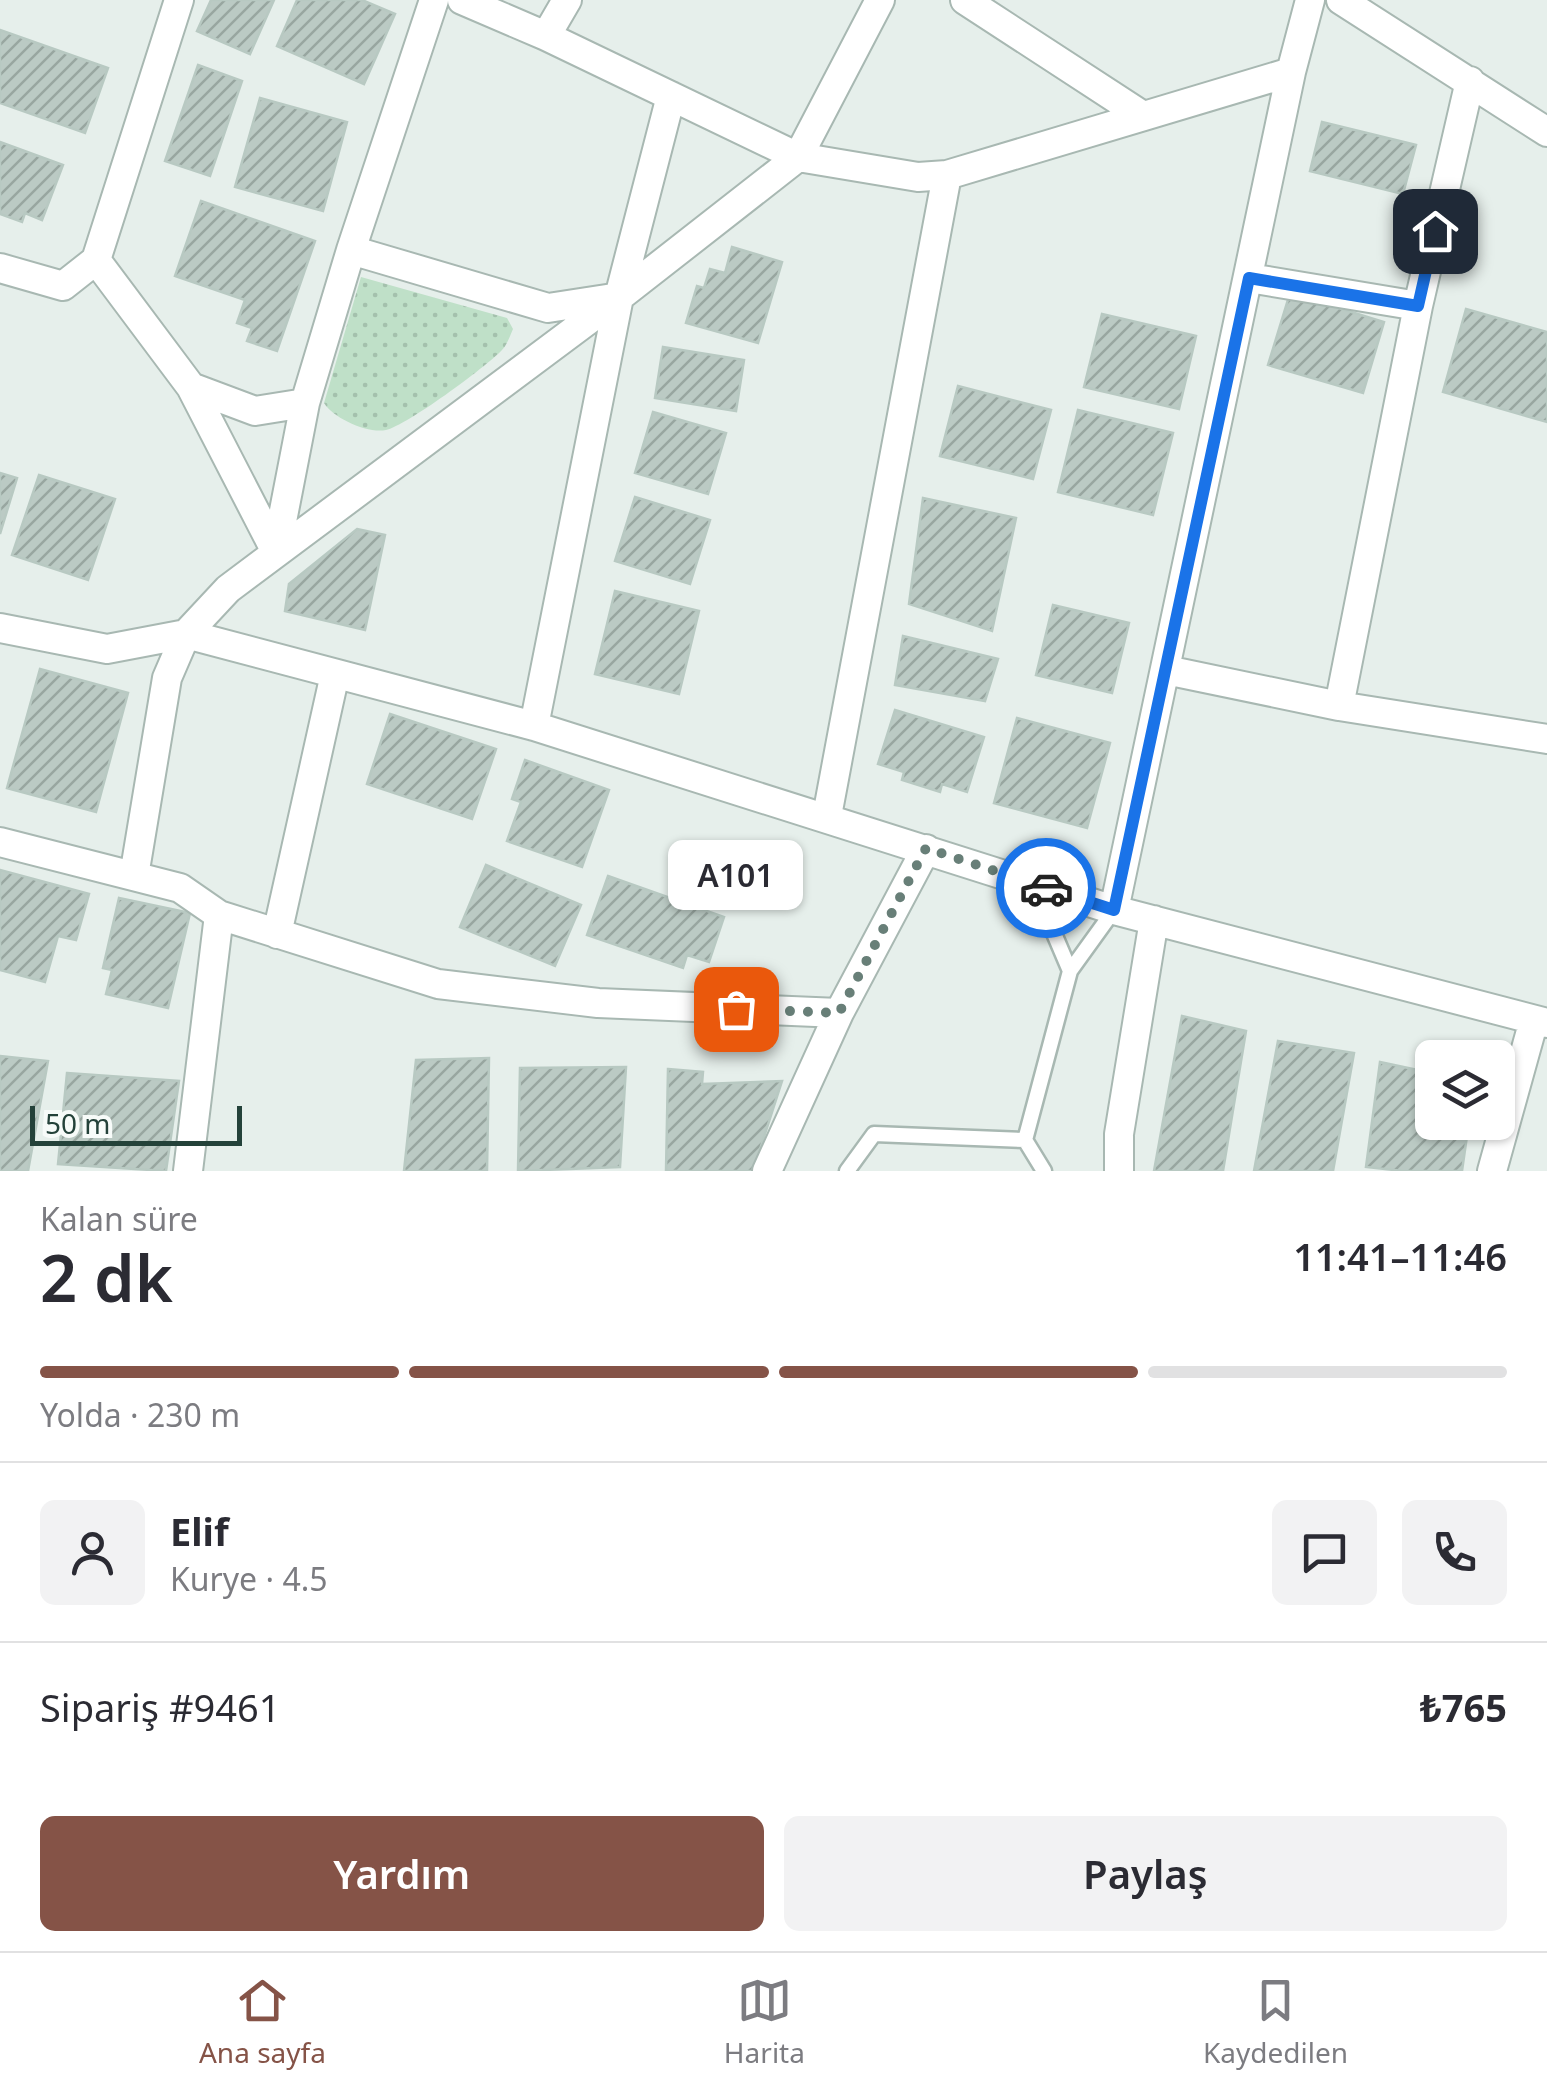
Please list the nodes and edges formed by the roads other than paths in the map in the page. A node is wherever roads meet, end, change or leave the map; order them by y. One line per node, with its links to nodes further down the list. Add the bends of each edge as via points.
1 (179, 0): 18 (street)
2 (434, 0): 17 (street)
3 (462, 0): 9 (street)
4 (567, 0): 9 (street)
5 (880, 0): 15 (street)
6 (965, 0): 13 (street)
7 (1310, 0): 10 (street)
8 (1341, 0): 11 (street)
9 (546, 36): 12 (street)
10 (1291, 72): 13 (street); 20 (street)
11 (1470, 80): 14 (street); 22 (street)
12 (671, 96): 15 (street); 21 (street)
13 (1143, 116): 16 (street)
14 (1547, 132)
15 (798, 158): 16 (street, via 918,177); 21 (street)
16 (947, 175): 33 (street)
17 (351, 250): 21 (street, via 548,308); 24 (street)
18 (96, 260): 19 (street, via 64,286); 23 (street)
19 (0, 268)
20 (1249, 278): 22 (street); 28 (street)
21 (619, 298): 25 (street); 31 (street)
22 (1418, 306): 30 (street)
23 (191, 387): 24 (street, via 255,411); 25 (street)
24 (305, 403): 25 (street)
25 (276, 552): 27 (street)
26 (0, 628): 27 (street, via 106,649)
27 (186, 634): 29 (street); 36 (street, via 167,678)
28 (1166, 670): 30 (street); 38 (street)
29 (335, 674): 31 (street); 41 (street)
30 (1339, 706): 32 (street)
31 (534, 726): 33 (street)
32 (1547, 739)
33 (827, 816): 35 (street)
34 (0, 842): 36 (street)
35 (926, 848): 37 (street); 43 (street)
36 (134, 876): 39 (street, via 180,888)
37 (1033, 884): 38 (street); 42 (lane)
38 (1114, 910): 40 (street); 42 (lane)
39 (219, 916): 41 (street); 46 (street)
40 (1154, 920): 44 (street); 50 (street, via 1119,1134)
41 (277, 934): 43 (street, via 438,984 598,1002)
42 (1070, 971): 45 (lane)
43 (839, 1013): 47 (street)
44 (1541, 1022): 51 (street)
45 (1025, 1140): 48 (lane, via 874,1134); 49 (lane)
46 (188, 1171)
47 (767, 1171)
48 (847, 1171)
49 (1044, 1171)
50 (1119, 1171)
51 (1492, 1171)

